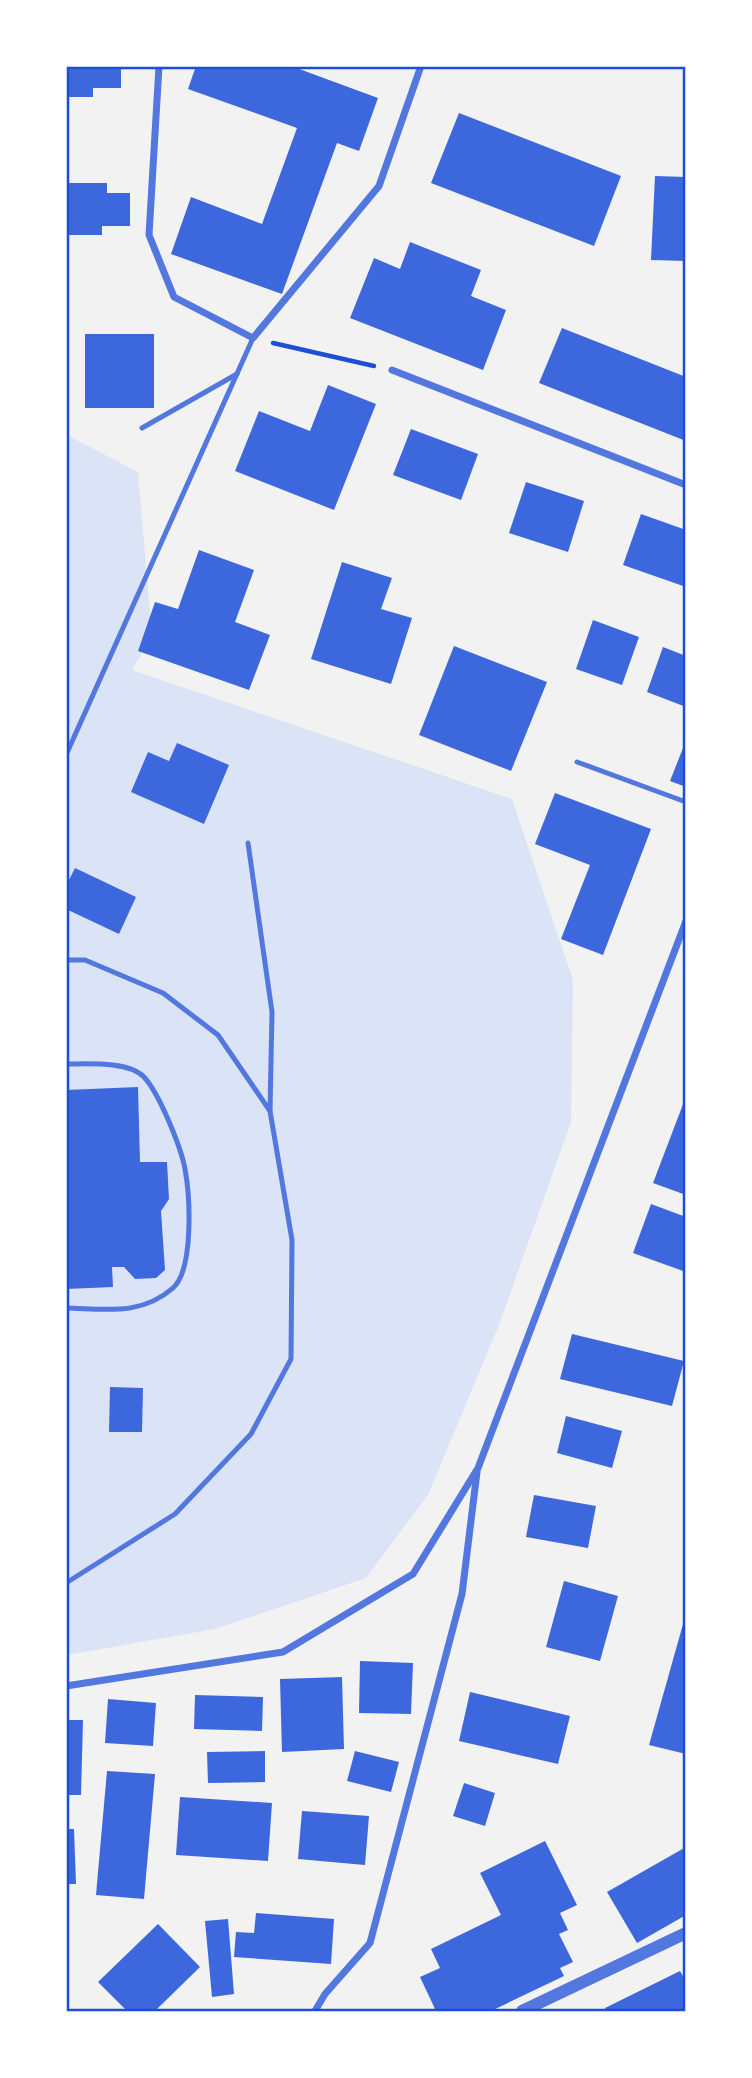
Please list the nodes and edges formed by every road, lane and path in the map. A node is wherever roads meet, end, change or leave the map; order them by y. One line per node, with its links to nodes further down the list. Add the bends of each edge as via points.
1 (159, 66): 3 (street, via 149,235 174,297)
2 (421, 66): 3 (street, via 379,186)
3 (253, 338): 4 (path); 5 (lane)
4 (392, 370): 7 (street)
5 (237, 373): 6 (lane); 8 (lane)
6 (142, 428)
7 (685, 485)
8 (66, 755)
9 (577, 762): 10 (lane)
10 (685, 802)
11 (248, 843): 15 (lane, via 272,1012)
12 (685, 921): 17 (street)
13 (66, 960): 15 (lane, via 85,960 163,993 218,1035)
14 (66, 1065): 16 (lane, via 114,1065 143,1076 175,1134 186,1170 189,1257 175,1287 136,1310)
15 (270, 1111): 18 (lane, via 292,1240 291,1359 251,1434 175,1514)
16 (66, 1308)
17 (478, 1468): 19 (street, via 413,1574 283,1652); 21 (street, via 462,1594 370,1943)
18 (66, 1583)
19 (66, 1686)
20 (685, 1933): 22 (street)
21 (315, 2011)
22 (522, 2011)

